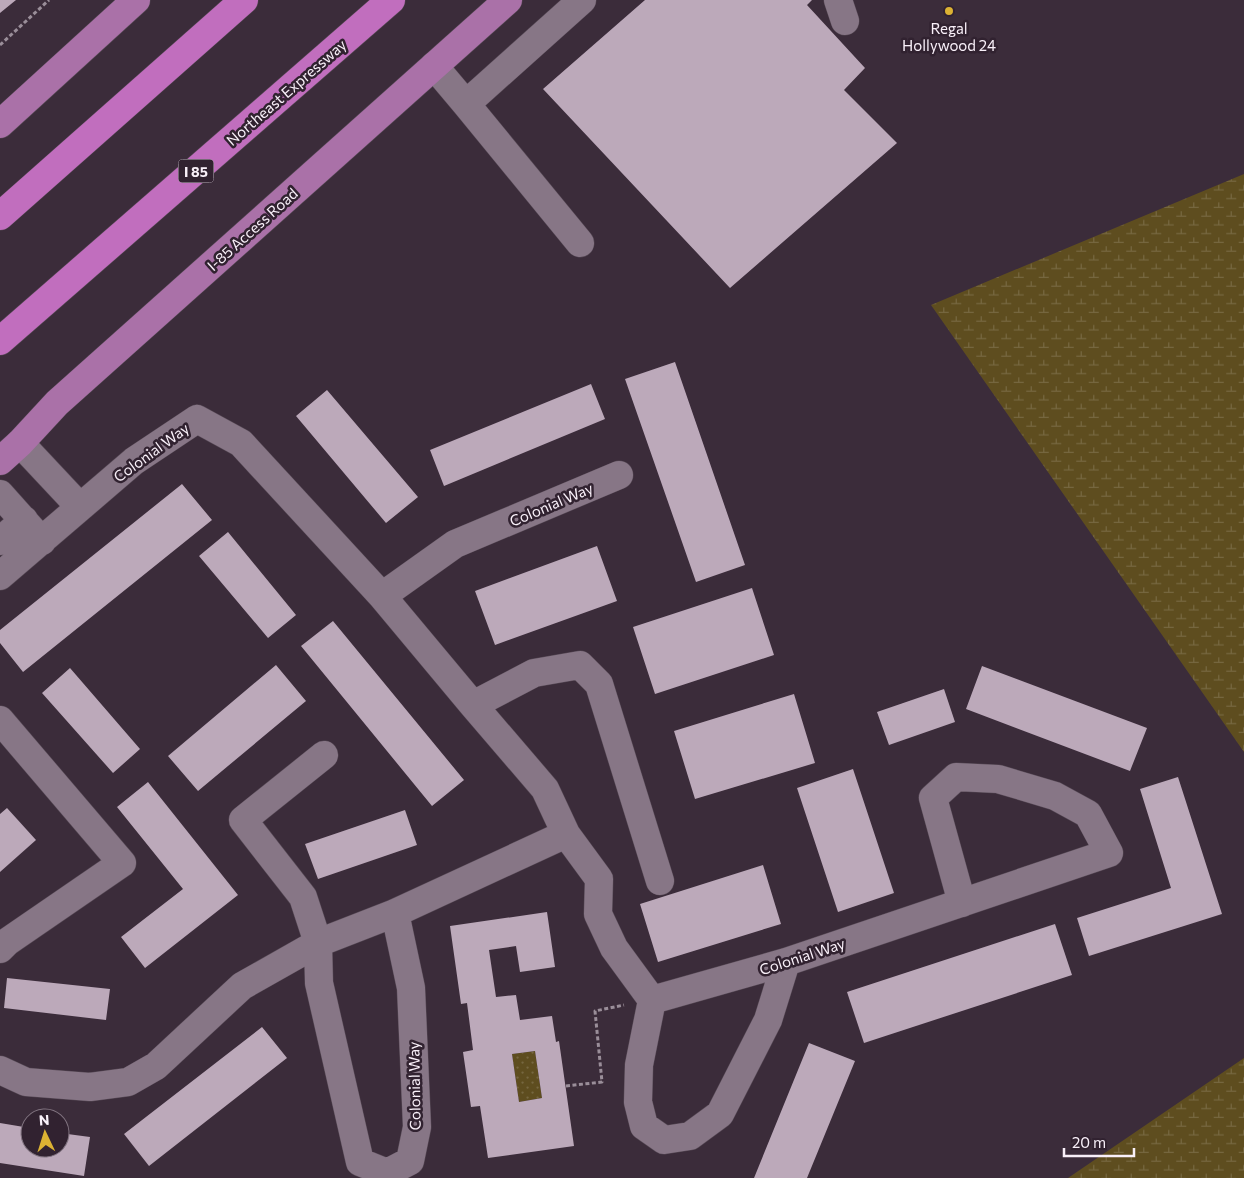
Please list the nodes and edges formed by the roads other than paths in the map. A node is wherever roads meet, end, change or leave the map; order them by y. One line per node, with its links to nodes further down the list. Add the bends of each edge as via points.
1 (136, 0): 8 (main road)
2 (244, 0): 9 (highway)
3 (392, 0): 11 (highway, Northeast Expressway / I 85)
4 (508, 0): 6 (main road, I-85 Access Road)
5 (582, 0): 7 (street)
6 (434, 66): 7 (street); 12 (main road, I-85 Access Road, via 57,404)
7 (466, 104): 10 (street)
8 (0, 124)
9 (0, 216)
10 (580, 243)
11 (0, 341)
12 (20, 442): 13 (main road, I-85 Access Road); 16 (street)
13 (0, 461)
14 (619, 475): 21 (street, Colonial Way, via 455,544)
15 (0, 494): 17 (street)
16 (80, 507): 19 (street, Colonial Way); 21 (street, Colonial Way, via 134,461 197,418 241,443)
17 (24, 520): 18 (street); 19 (street)
18 (0, 541)
19 (42, 541): 20 (street, Colonial Way)
20 (0, 576)
21 (382, 596): 22 (street, Colonial Way)
22 (473, 705): 25 (street, Colonial Way, via 545,789); 26 (street, via 534,673 580,665 599,684)
23 (0, 720): 30 (street, via 122,863)
24 (324, 754): 29 (street, Colonial Way, via 243,820 303,898)
25 (566, 834): 28 (street); 32 (street, Colonial Way, via 599,879 598,914 614,948)
26 (660, 881)
27 (962, 903): 27 (street, Colonial Way, via 933,798 956,777 998,779 1055,796 1088,814 1109,853); 31 (street, Colonial Way)
28 (395, 913): 29 (street); 29 (street, Colonial Way, via 411,988 417,1127 410,1161 387,1173 360,1162 319,983)
29 (318, 943): 33 (street, via 242,986 156,1066 128,1082 90,1086 26,1082)
30 (0, 949)
31 (786, 962): 32 (street, Colonial Way); 32 (street, via 768,1020 720,1114 690,1136 664,1140 644,1126 638,1102 639,1065)
32 (652, 1000)
33 (0, 1070)

